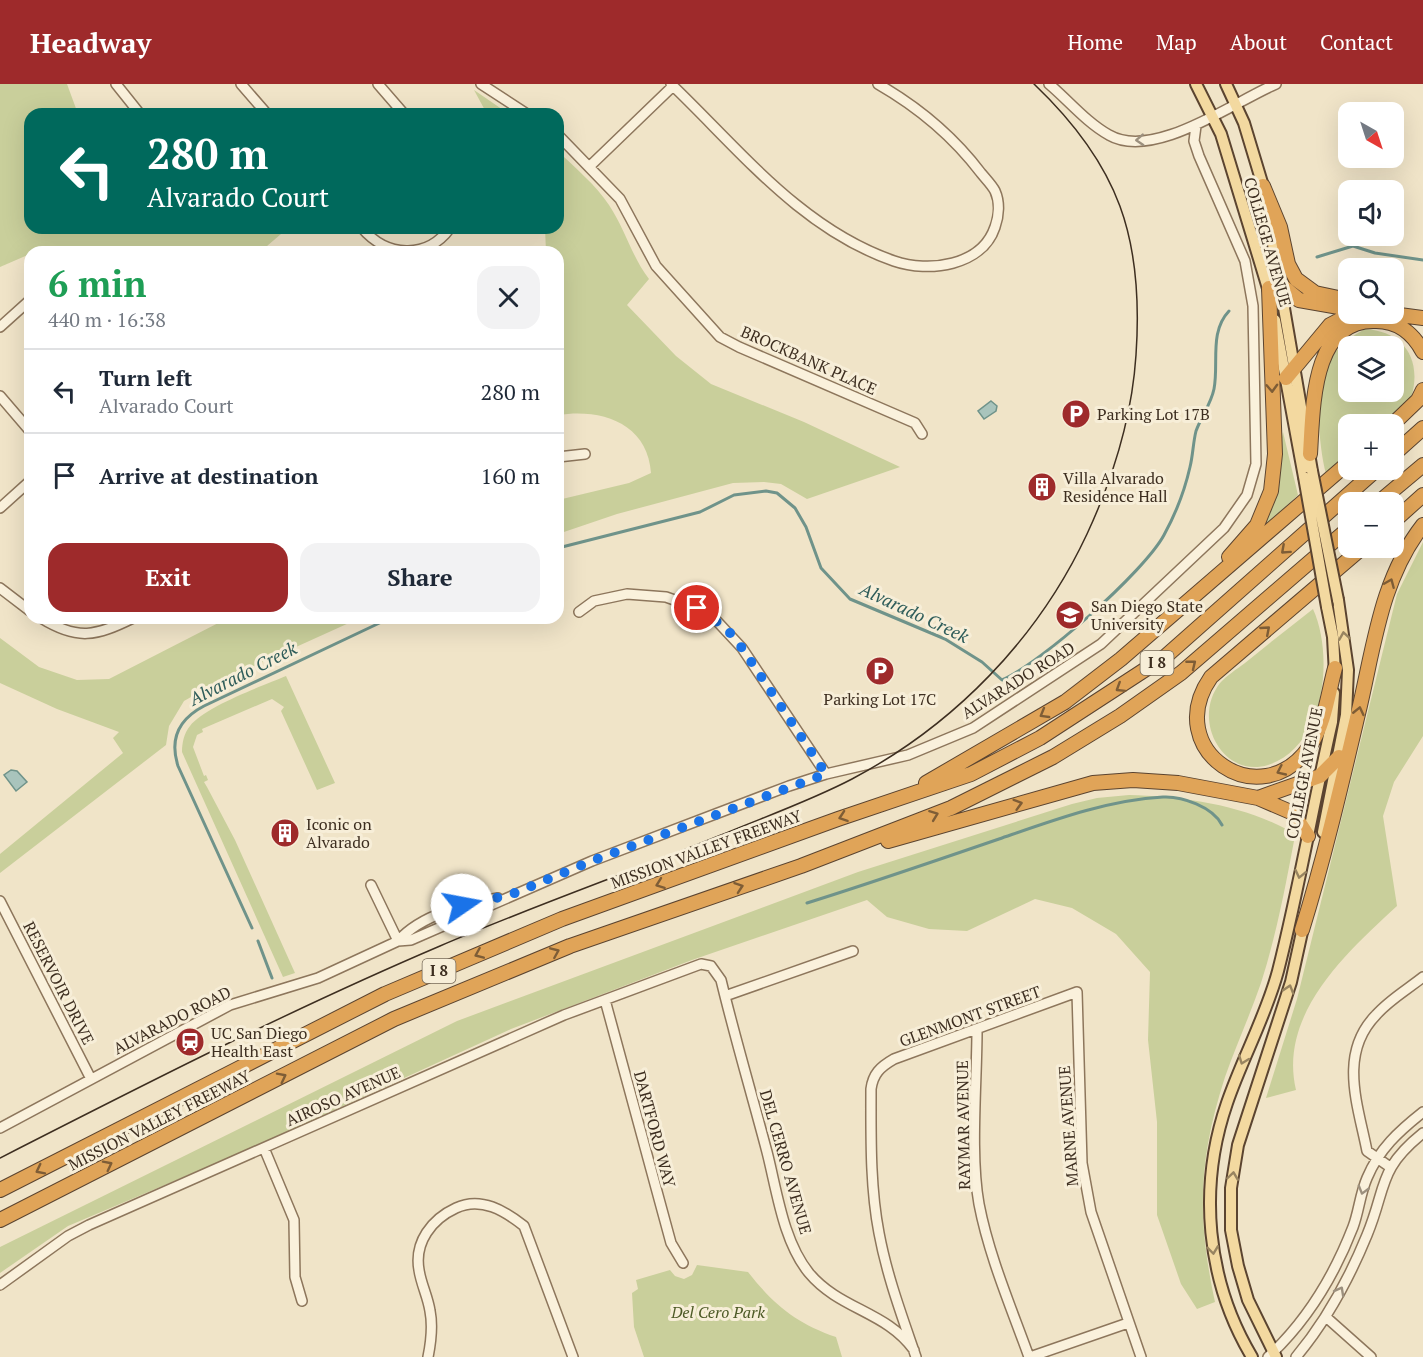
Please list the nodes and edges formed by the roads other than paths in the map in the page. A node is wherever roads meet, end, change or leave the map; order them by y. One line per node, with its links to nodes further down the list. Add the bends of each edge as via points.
1 (116, 84): 12 (street)
2 (241, 84): 13 (street)
3 (378, 84): 14 (street)
4 (481, 84): 15 (street)
5 (878, 84): 10 (street, via 944,131 995,191 999,216 991,239 968,259 934,266 896,262 860,247 795,205 761,176)
6 (1049, 84): 17 (street, one-way to 6, via 1140,141 1110,136)
7 (1196, 84): 16 (main road, COLLEGE AVENUE)
8 (1226, 84): 11 (main road, COLLEGE AVENUE)
9 (1276, 84): 11 (street)
10 (672, 85): 19 (street)
11 (1236, 103): 16 (street); 20 (main road, COLLEGE AVENUE)
12 (135, 108)
13 (262, 108)
14 (399, 108)
15 (518, 108)
16 (1213, 116): 17 (street); 25 (main road, COLLEGE AVENUE)
17 (1196, 126): 68 (street, ALVARADO ROAD, via 1194,141 1245,261 1252,306 1257,453 1243,504 1224,528 1118,629 1058,675 973,728 929,747)
18 (564, 141): 19 (street, BROCKBANK PLACE)
19 (590, 166): 43 (street, BROCKBANK PLACE, via 620,199 656,266 720,336 915,423)
20 (1263, 186): 25 (main road, COLLEGE AVENUE); 26 (highway, via 1296,279 1315,293)
21 (368, 234): 23 (street)
22 (445, 234): 24 (street)
23 (384, 246)
24 (430, 246)
25 (1275, 286): 28 (highway, via 1304,302); 36 (main road, COLLEGE AVENUE); 37 (main road, COLLEGE AVENUE); 62 (highway, one-way to 62, via 1275,454 1271,491 1257,525)
26 (1338, 298)
27 (24, 305): 34 (street)
28 (1338, 307)
29 (1404, 309): 30 (highway)
30 (1423, 312)
31 (1404, 316): 32 (highway)
32 (1423, 318)
33 (1338, 321): 36 (highway)
34 (0, 327)
35 (1423, 352): 46 (highway, via 1412,336 1393,323 1358,322 1339,334 1319,370)
36 (1295, 364): 37 (highway); 46 (main road, COLLEGE AVENUE)
37 (1286, 378): 50 (main road, COLLEGE AVENUE)
38 (1423, 390): 40 (highway)
39 (0, 396): 41 (street)
40 (1403, 414)
41 (24, 424)
42 (1423, 429): 44 (highway)
43 (922, 434)
44 (1404, 445)
45 (585, 454): 47 (street)
46 (1310, 454): 50 (main road, COLLEGE AVENUE)
47 (564, 456)
48 (1423, 465): 53 (highway)
49 (1338, 472): 62 (highway)
50 (1308, 474): 66 (main road, COLLEGE AVENUE, bridge); 67 (main road, COLLEGE AVENUE, one-way to 50, bridge, via 1348,670 1338,600)
51 (1365, 480): 70 (highway, MISSION VALLEY FREEWAY / I 8, one-way to 70, via 1185,640 1134,680 1040,738 971,774)
52 (24, 486): 55 (street)
53 (1391, 492)
54 (1423, 495): 56 (highway)
55 (0, 508)
56 (1404, 511)
57 (1423, 525): 76 (highway, one-way to 57, via 1325,855 1387,591)
58 (1338, 538): 73 (highway, MISSION VALLEY FREEWAY / I 8, one-way to 58, via 951,808 1053,757 1104,726 1207,652)
59 (1350, 558): 66 (highway, one-way to 59, via 1317,734 1286,770 1245,776 1222,766 1207,752 1196,720 1211,677)
60 (0, 588): 61 (street)
61 (24, 606)
62 (1178, 611): 70 (highway, one-way to 70, via 1065,702)
63 (579, 612): 68 (street, via 594,602 627,594 666,597 714,618 742,648)
64 (55, 624): 65 (street, via 79,634 102,633)
65 (121, 624)
66 (1335, 668): 69 (main road, COLLEGE AVENUE, via 1332,722)
67 (1339, 757): 69 (highway); 76 (main road, COLLEGE AVENUE)
68 (826, 774): 77 (street, ALVARADO ROAD, via 601,858 411,940)
69 (1320, 776): 71 (highway); 72 (main road, COLLEGE AVENUE)
70 (899, 798): 92 (highway, MISSION VALLEY FREEWAY / I 8, one-way to 92, via 562,919 385,994)
71 (1258, 798): 72 (highway, via 1293,813); 73 (highway, one-way to 71, via 1093,783 1178,783)
72 (1308, 836): 105 (main road, COLLEGE AVENUE, one-way to 105, via 1277,974 1221,1120 1209,1184 1215,1266 1226,1304)
73 (801, 866): 93 (highway, MISSION VALLEY FREEWAY / I 8, one-way to 73, via 394,1020 570,946)
74 (371, 885): 77 (street)
75 (0, 901): 85 (street, RESERVOIR DRIVE)
76 (1302, 930): 100 (main road, COLLEGE AVENUE, one-way to 76, via 1238,1266 1231,1188 1238,1145 1291,982)
77 (398, 941): 85 (street, ALVARADO ROAD, via 318,978 231,1005)
78 (853, 951): 82 (street)
79 (711, 966): 82 (street, DEL CERRO AVENUE, via 721,980); 83 (street, AIROSO AVENUE, via 694,965)
80 (1423, 976): 90 (street, via 1376,1014 1363,1031 1353,1062 1353,1084 1367,1151)
81 (1077, 992): 84 (street, GLENMONT STREET); 98 (street, MARNE AVENUE, via 1082,1163 1091,1212)
82 (725, 996): 99 (street, DEL CERRO AVENUE, via 796,1252 810,1274 829,1292 889,1323)
83 (605, 1000): 89 (street, AIROSO AVENUE, via 495,1044); 94 (street, DARTFORD WAY, via 671,1243)
84 (977, 1030): 99 (street, GLENMONT STREET, via 894,1059 876,1073 871,1089 874,1204 892,1288); 103 (street, RAYMAR AVENUE, via 979,1203 991,1251)
85 (91, 1079): 87 (street, ALVARADO ROAD)
86 (1423, 1112): 90 (street)
87 (0, 1128)
88 (1423, 1133): 91 (street)
89 (264, 1148): 95 (street, AIROSO AVENUE, via 89,1225); 96 (street, via 294,1220 295,1277)
90 (1376, 1159): 91 (street); 100 (street, one-way to 100, via 1366,1179 1353,1227 1330,1277 1312,1308)
91 (1390, 1167): 97 (street, one-way to 91, via 1368,1232)
92 (0, 1190)
93 (0, 1220)
94 (683, 1263)
95 (0, 1285)
96 (302, 1301)
97 (1326, 1317): 106 (street); 107 (street)
98 (1128, 1323): 103 (street); 104 (street, MARNE AVENUE)
99 (915, 1354)
100 (1272, 1355)
101 (428, 1357): 102 (street, via 432,1333 419,1270 421,1242 434,1221 462,1205 493,1206 524,1226)
102 (573, 1357)
103 (1029, 1357)
104 (1141, 1357)
105 (1252, 1357)
106 (1296, 1357)
107 (1371, 1357)

